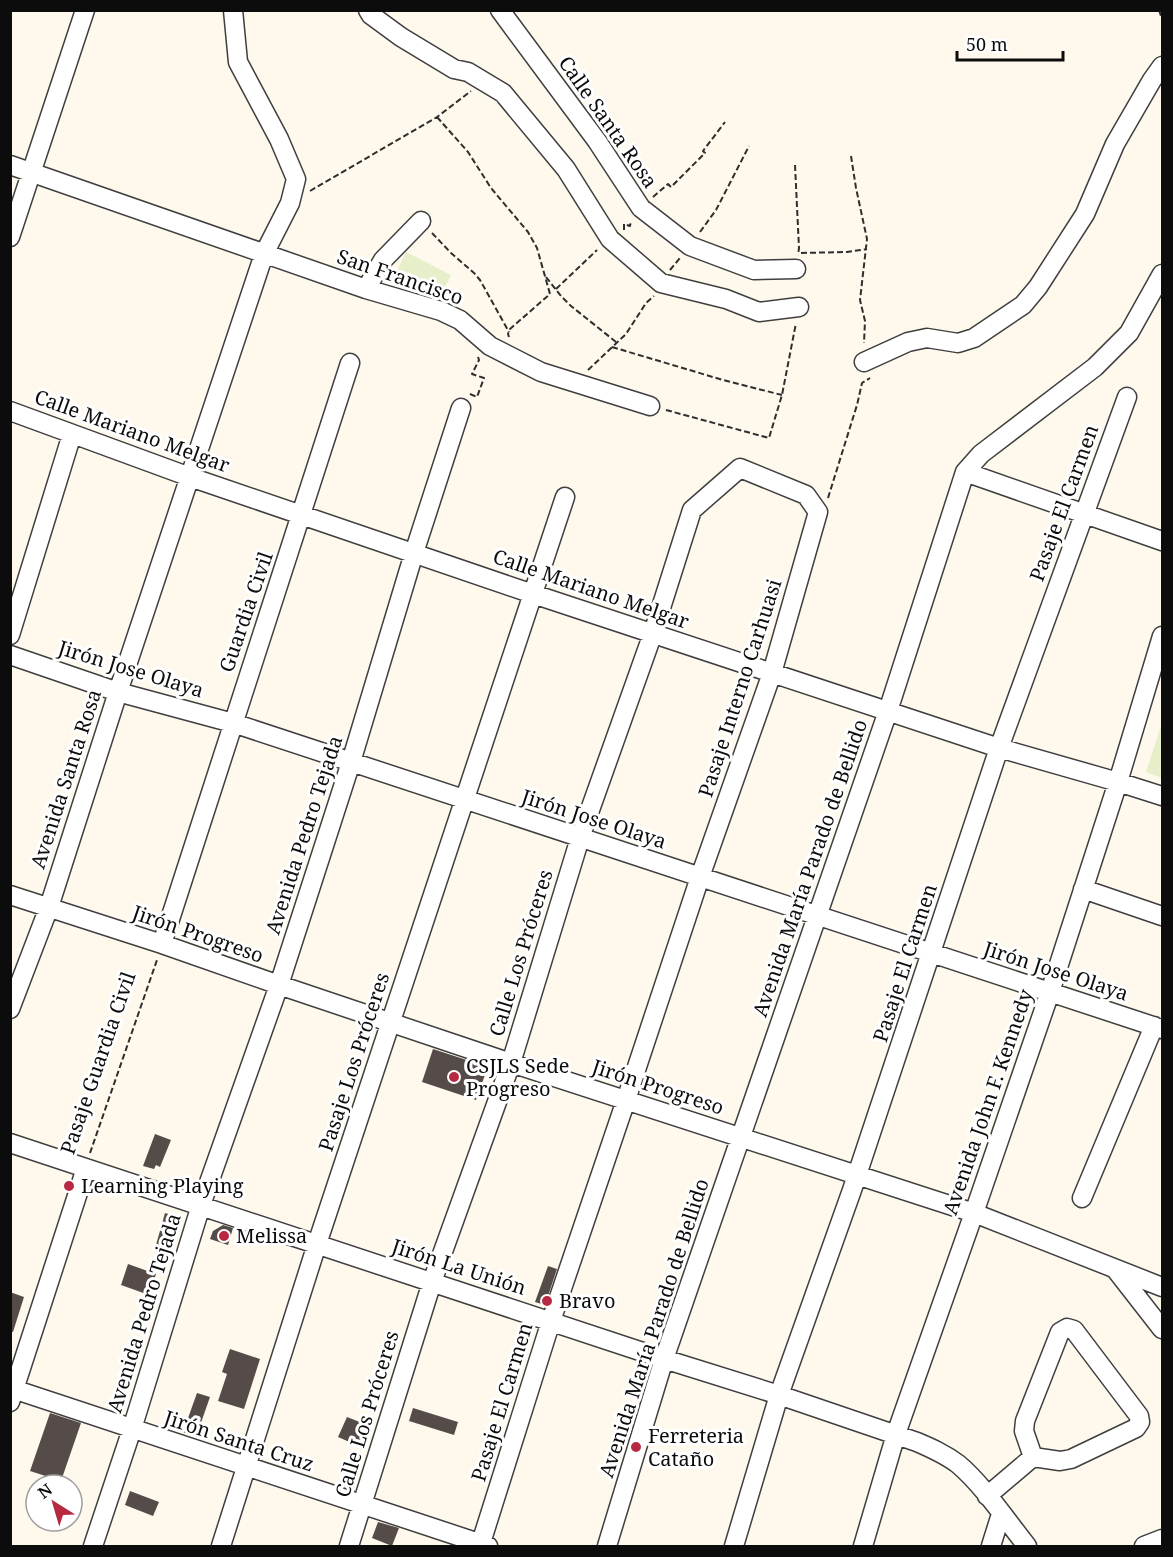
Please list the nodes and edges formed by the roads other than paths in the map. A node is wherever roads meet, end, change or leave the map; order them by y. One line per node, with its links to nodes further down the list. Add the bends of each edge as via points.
1 (85, 10): 7 (street)
2 (233, 10): 10 (street, Avenida Santa Rosa, via 238,62 296,179 290,203)
3 (368, 10): 14 (street, via 454,69 468,72 503,93 566,169 612,240 663,284 726,299 759,312)
4 (500, 10): 11 (street, Calle Santa Rosa, via 597,141 641,208 690,246 754,270)
5 (1162, 66): 15 (street, via 1116,144 1085,214 1023,305 974,338 958,343 927,338 908,342)
6 (10, 165): 7 (street, San Francisco)
7 (32, 172): 9 (street); 10 (street, San Francisco)
8 (421, 221): 13 (street, via 383,261)
9 (10, 237)
10 (264, 254): 13 (street, San Francisco); 23 (street, Avenida Santa Rosa)
11 (797, 261)
12 (1162, 274): 22 (street, Avenida María Parado de Bellido, via 1129,333 1095,367 981,454)
13 (366, 289): 19 (street, San Francisco, via 441,311 460,320 490,346 542,372)
14 (799, 307)
15 (864, 362)
16 (350, 363): 26 (street, Guardia Civil)
17 (1127, 397): 27 (street, Pasaje El Carmen)
18 (462, 400): 29 (street, Avenida Pedro Tejada)
19 (650, 406)
20 (10, 411): 21 (street, Calle Mariano Melgar)
21 (72, 434): 23 (street, Calle Mariano Melgar); 32 (street)
22 (964, 472): 27 (street); 37 (street, Avenida María Parado de Bellido)
23 (190, 477): 26 (street, Calle Mariano Melgar); 36 (street, Avenida Santa Rosa)
24 (565, 497): 30 (street, Pasaje Los Próceres)
25 (692, 510): 31 (street, Calle Los Próceres); 35 (street, Pasaje Interno Carhuasi, via 740,468 806,495 818,512)
26 (303, 514): 29 (street, Calle Mariano Melgar); 38 (street, Guardia Civil)
27 (1084, 514): 28 (street); 39 (street, Pasaje El Carmen)
28 (1162, 541)
29 (414, 553): 30 (street, Calle Mariano Melgar); 40 (street, Avenida Pedro Tejada)
30 (533, 594): 31 (street, Calle Mariano Melgar); 43 (street, Pasaje Los Próceres)
31 (653, 633): 35 (street, Calle Mariano Melgar); 44 (street, Calle Los Próceres)
32 (10, 635)
33 (1162, 636): 41 (street, Avenida John F. Kennedy)
34 (10, 655): 36 (street, Jirón Jose Olaya)
35 (772, 673): 37 (street, Calle Mariano Melgar); 45 (street, Pasaje Interno Carhuasi)
36 (117, 692): 38 (street, Jirón Jose Olaya); 48 (street, Avenida Santa Rosa)
37 (888, 711): 39 (street, Calle Mariano Melgar); 49 (street, Avenida María Parado de Bellido)
38 (233, 723): 40 (street, Jirón Jose Olaya); 51 (street, Guardia Civil)
39 (999, 748): 41 (street, Calle Mariano Melgar); 52 (street, Pasaje El Carmen)
40 (351, 762): 43 (street, Jirón Jose Olaya); 53 (street, Avenida Pedro Tejada)
41 (1118, 782): 42 (street, Calle Mariano Melgar); 46 (street, Avenida John F. Kennedy)
42 (1162, 796)
43 (465, 800): 44 (street, Jirón Jose Olaya); 56 (street, Pasaje Los Próceres)
44 (580, 838): 45 (street, Jirón Jose Olaya); 58 (street, Calle Los Próceres)
45 (700, 877): 49 (street, Jirón Jose Olaya); 59 (street, Pasaje Interno Carhuasi)
46 (1083, 889): 50 (street); 54 (street, Avenida John F. Kennedy)
47 (10, 895): 48 (street, Jirón Progreso)
48 (49, 907): 51 (street, Jirón Progreso); 55 (street, Avenida Santa Rosa)
49 (818, 916): 52 (street, Jirón Jose Olaya); 60 (street, Avenida María Parado de Bellido)
50 (1162, 916)
51 (162, 944): 53 (street, Jirón Progreso)
52 (932, 954): 54 (street, Jirón Jose Olaya); 63 (street, Pasaje El Carmen)
53 (279, 986): 56 (street, Jirón Progreso); 65 (street, Avenida Pedro Tejada)
54 (1050, 992): 57 (street, Jirón Jose Olaya); 66 (street, Avenida John F. Kennedy)
55 (10, 1009)
56 (391, 1023): 58 (street, Jirón Progreso); 67 (street, Pasaje Los Próceres)
57 (1158, 1028): 64 (street)
58 (511, 1063): 59 (street, Jirón Progreso); 70 (street, Calle Los Próceres)
59 (627, 1100): 60 (street, Jirón Progreso); 71 (street, Pasaje El Carmen)
60 (741, 1137): 63 (street, Jirón Progreso); 73 (street, Avenida María Parado de Bellido)
61 (10, 1143): 62 (street, Jirón La Unión)
62 (86, 1168): 65 (street, Jirón La Unión); 74 (street, Pasaje Guardia Civil)
63 (857, 1175): 66 (street, Jirón Progreso); 75 (street, Pasaje El Carmen)
64 (1082, 1198)
65 (201, 1205): 67 (street, Jirón La Unión); 76 (street, Avenida Pedro Tejada)
66 (974, 1213): 68 (street, Jirón Progreso); 77 (street, Avenida John F. Kennedy)
67 (317, 1244): 70 (street, Jirón La Unión); 79 (street, Pasaje Los Próceres)
68 (1115, 1269): 69 (street, Jirón Progreso); 72 (street)
69 (1160, 1279)
70 (432, 1282): 71 (street, Jirón La Unión); 81 (street, Calle Los Próceres)
71 (551, 1321): 73 (street, Jirón La Unión); 87 (street, Pasaje El Carmen)
72 (1162, 1329)
73 (664, 1359): 75 (street, Jirón La Unión); 88 (street, Avenida María Parado de Bellido)
74 (12, 1393): 76 (street, Jirón Santa Cruz)
75 (779, 1395): 77 (street, Jirón La Unión); 89 (street, Pasaje El Carmen)
76 (132, 1429): 79 (street, Jirón Santa Cruz); 84 (street, Avenida Pedro Tejada)
77 (896, 1434): 80 (street, Jirón La Unión, via 937,1450 958,1465); 90 (street, Avenida John F. Kennedy)
78 (1033, 1457): 78 (street, via 1071,1459 1136,1428 1140,1422 1074,1330 1060,1332 1024,1421); 80 (street)
79 (247, 1467): 81 (street, Jirón Santa Cruz); 85 (street, Pasaje Los Próceres)
80 (987, 1496): 82 (street, Jirón La Unión)
81 (362, 1505): 86 (street, Calle Los Próceres); 87 (street, Jirón Santa Cruz)
82 (1001, 1514): 91 (street); 92 (street, Jirón La Unión)
83 (1162, 1539): 93 (street)
84 (93, 1546)
85 (221, 1546)
86 (349, 1546)
87 (483, 1546)
88 (607, 1546)
89 (734, 1546)
90 (863, 1546)
91 (991, 1546)
92 (1028, 1546)
93 (1144, 1546)

